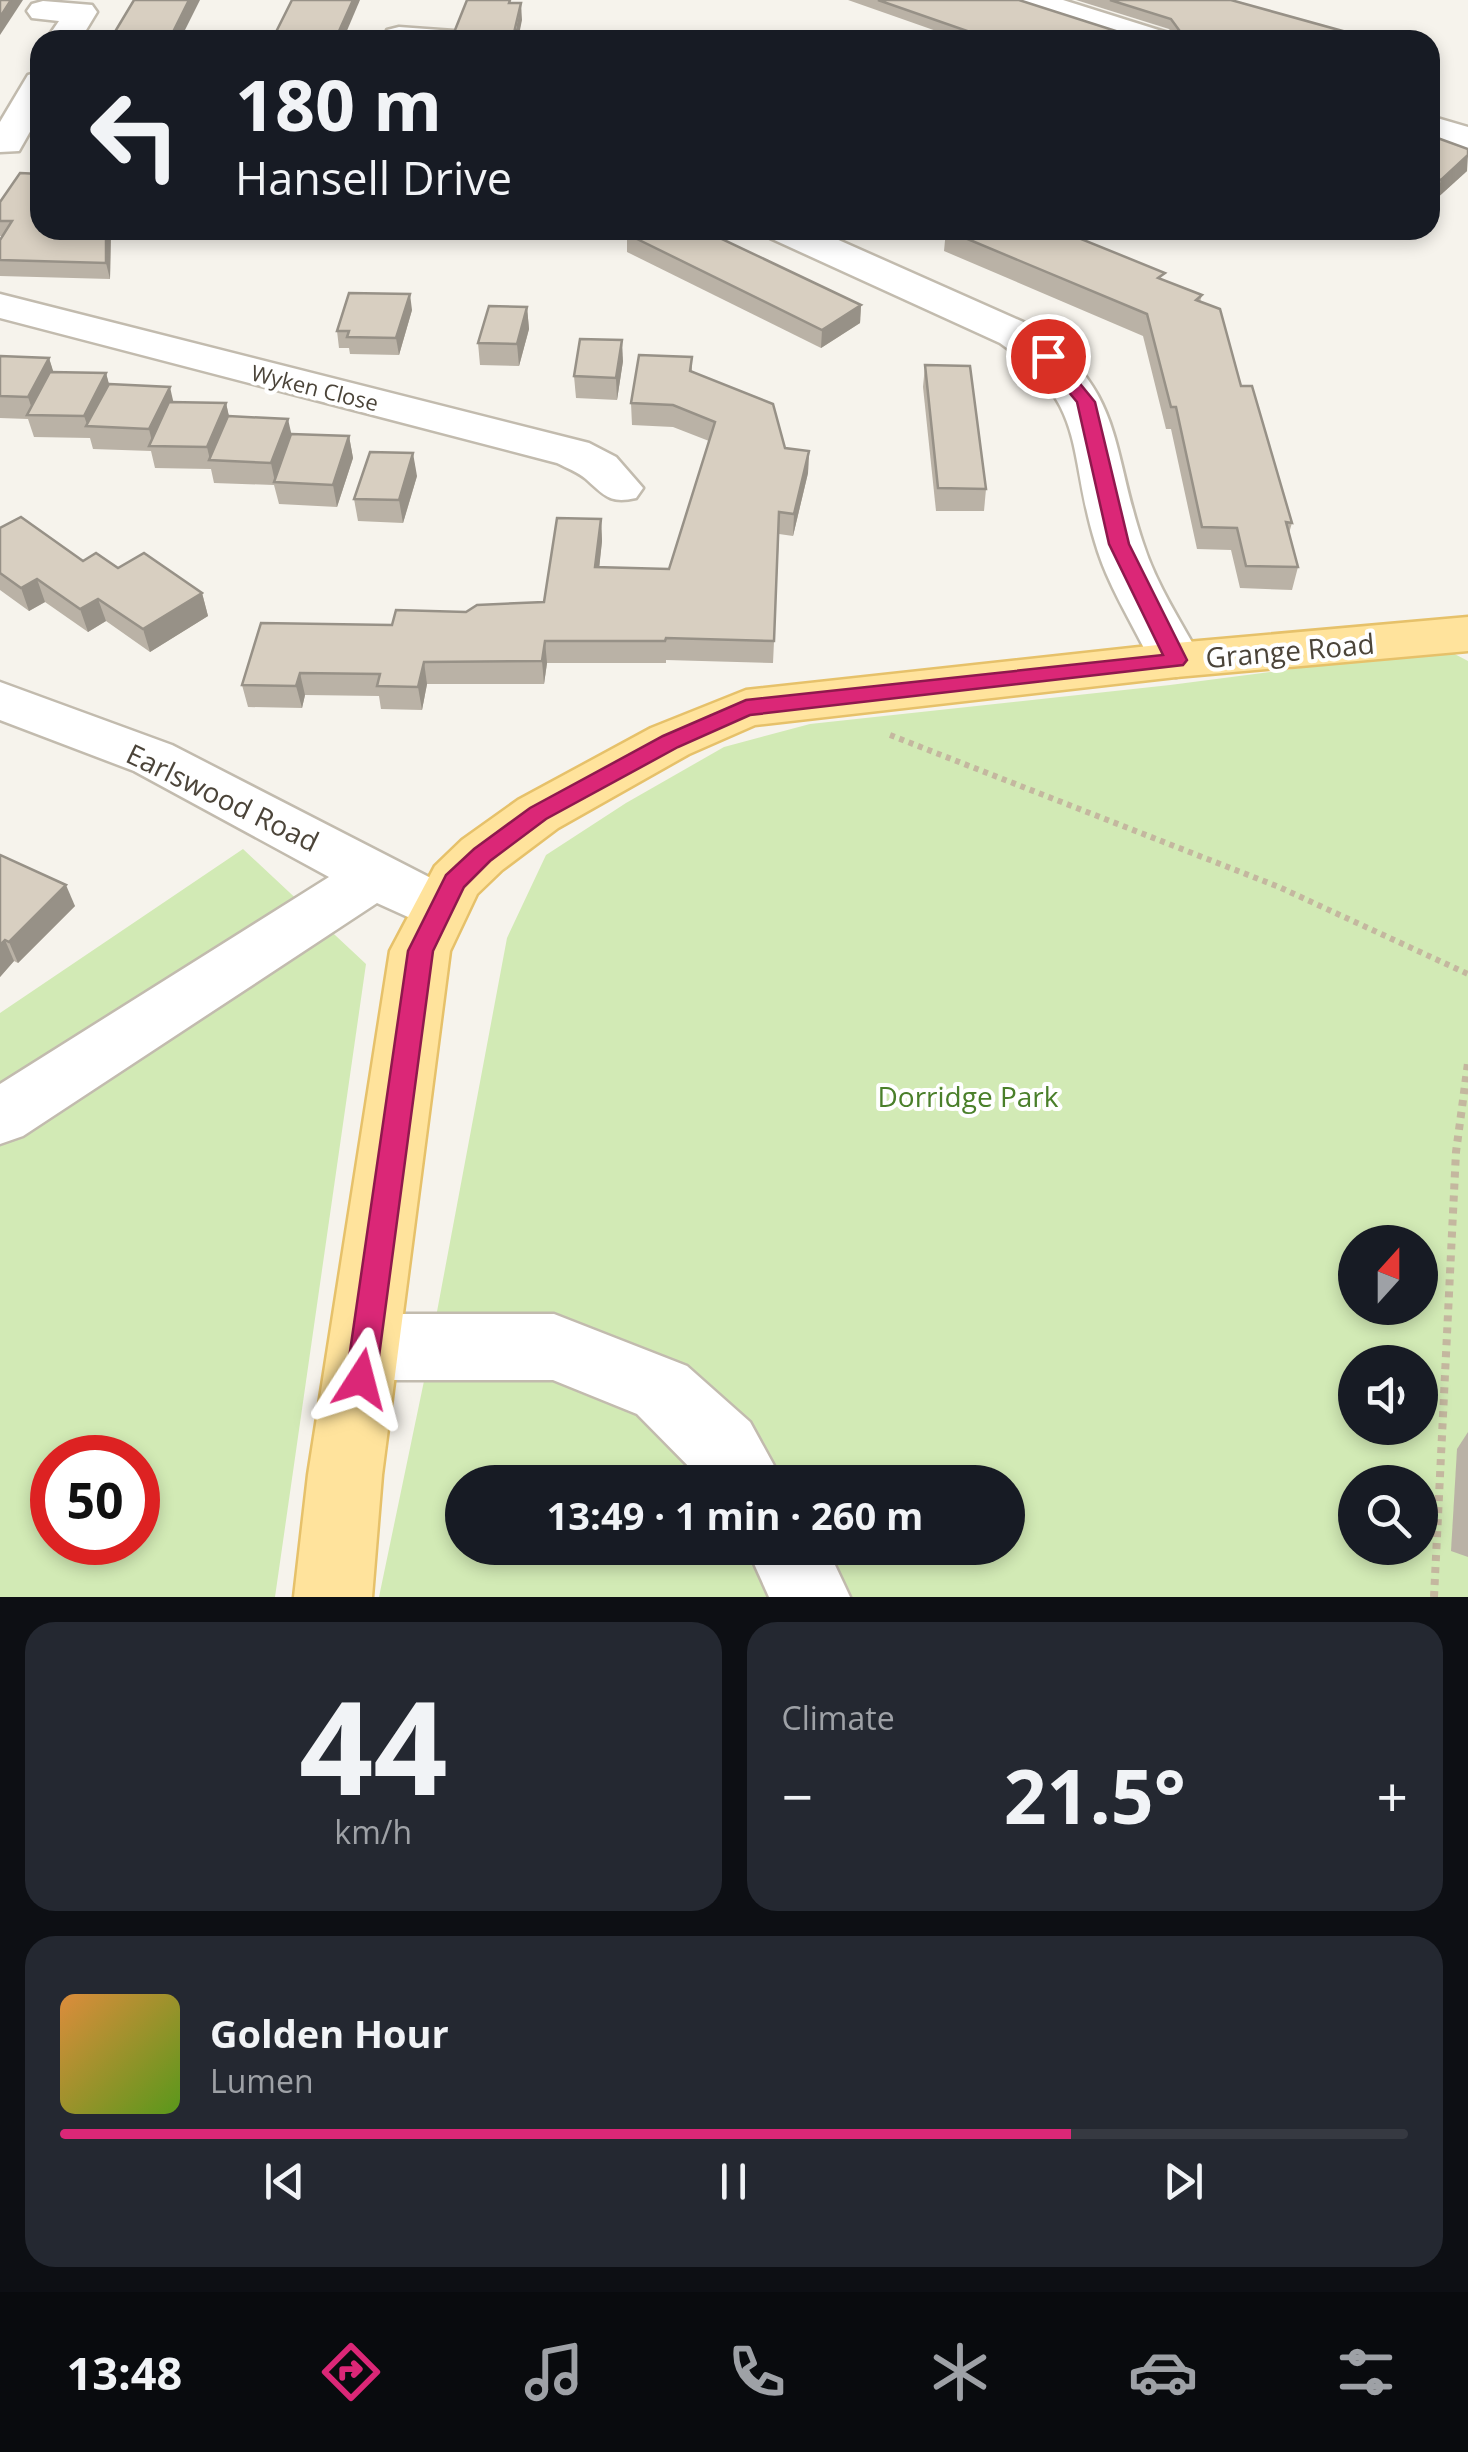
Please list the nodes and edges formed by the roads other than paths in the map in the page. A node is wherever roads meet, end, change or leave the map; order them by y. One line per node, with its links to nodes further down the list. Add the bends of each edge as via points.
1 (1030, 0): 4 (street)
2 (43, 10): 3 (street, via 81,12)
3 (70, 30)
4 (1124, 30)
5 (30, 107): 8 (street)
6 (1440, 130): 7 (street)
7 (1468, 139)
8 (15, 144)
9 (806, 240): 13 (street, via 1015,334 1062,370 1086,402 1119,544)
10 (0, 306): 11 (street, Wyken Close, via 573,453)
11 (620, 488)
12 (1468, 634): 13 (main road, Grange Road)
13 (1176, 660): 16 (main road, Grange Road, via 746,708 538,814 468,868)
14 (0, 700): 15 (street, Earlswood Road, via 154,758)
15 (376, 875): 16 (street, Earlswood Road); 17 (street)
16 (439, 909): 18 (main road, Grange Road, via 420,951)
17 (0, 1117)
18 (366, 1347): 19 (street, via 554,1347 662,1390); 21 (main road, Grange Road)
19 (735, 1465)
20 (794, 1565): 22 (street)
21 (333, 1597)
22 (811, 1597)

